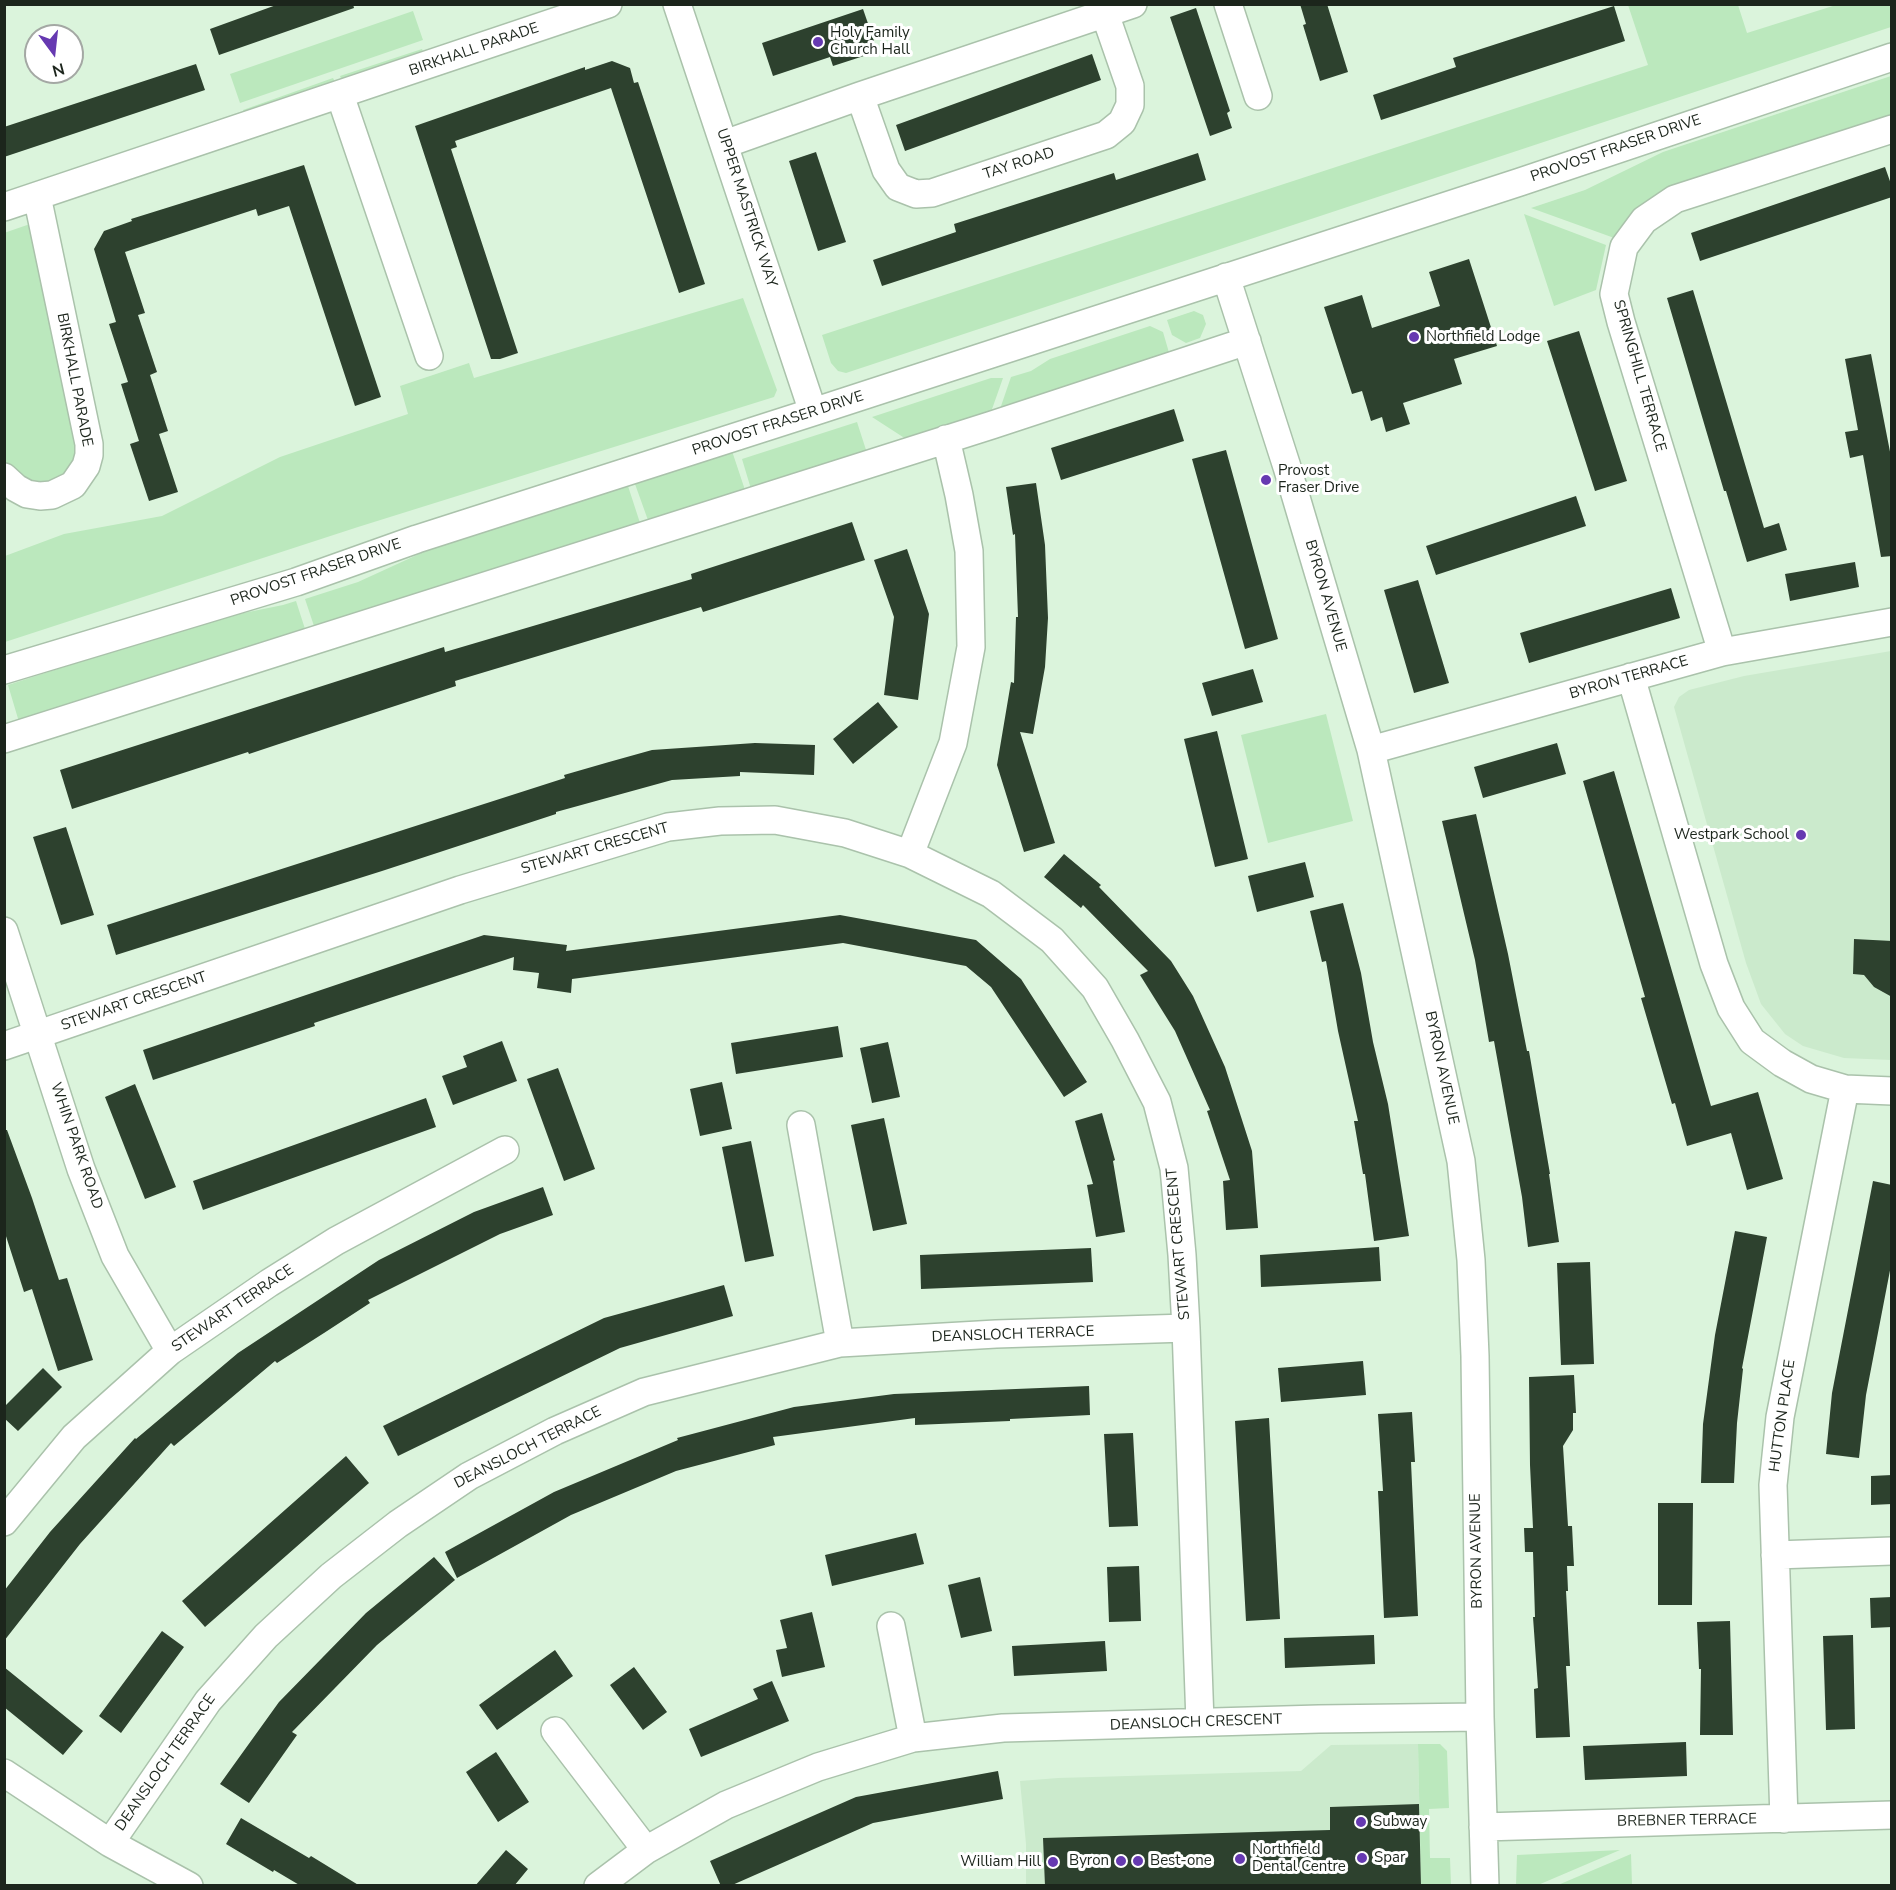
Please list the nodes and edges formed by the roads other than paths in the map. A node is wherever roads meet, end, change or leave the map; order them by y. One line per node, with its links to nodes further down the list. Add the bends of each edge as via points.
1 (608, 4): 7 (street, BIRKHALL PARADE)
2 (677, 4): 11 (street, UPPER MASTRICK WAY)
3 (1134, 4): 5 (street)
4 (1228, 4): 9 (street)
5 (1105, 14): 8 (street); 8 (street, TAY ROAD, via 1130,86 1130,105 1122,122 1106,135 1041,157 932,193 916,194 898,187 886,170)
6 (1892, 57): 14 (street, PROVOST FRASER DRIVE)
7 (340, 95): 12 (street, BIRKHALL PARADE); 16 (street)
8 (861, 96): 11 (street)
9 (1258, 96)
10 (1892, 129): 21 (street, SPRINGHILL TERRACE, via 1675,199 1644,220 1624,247 1614,294)
11 (725, 144): 17 (street, UPPER MASTRICK WAY)
12 (37, 196): 13 (street, BIRKHALL PARADE); 19 (street, BIRKHALL PARADE, via 89,455 73,484 52,495 27,494)
13 (4, 207)
14 (1226, 277): 15 (street, BYRON AVENUE); 17 (street, PROVOST FRASER DRIVE)
15 (1247, 341): 18 (street); 25 (street, BYRON AVENUE)
16 (429, 356)
17 (813, 412): 22 (street, PROVOST FRASER DRIVE, via 417,539 296,582)
18 (946, 440): 24 (street); 26 (street, via 969,551 971,647 952,743)
19 (4, 477)
20 (1892, 622): 21 (street, BYRON TERRACE)
21 (1722, 652): 23 (street, BYRON TERRACE)
22 (4, 670)
23 (1630, 677): 25 (street, BYRON TERRACE); 30 (street, via 1714,964 1731,1008 1752,1041 1782,1063 1811,1079)
24 (4, 739)
25 (1371, 750): 41 (street, BYRON AVENUE, via 1461,1161 1471,1260)
26 (910, 854): 28 (street, STEWART CRESCENT, via 845,833 775,820 668,826 460,890); 34 (street, STEWART CRESCENT, via 991,894 1052,940 1095,988 1157,1102 1174,1168)
27 (4, 931): 28 (street, WHIN PARK ROAD)
28 (39, 1034): 29 (street, STEWART CRESCENT); 36 (street, WHIN PARK ROAD, via 81,1169 115,1256)
29 (4, 1046)
30 (1845, 1089): 31 (street); 39 (street, HUTTON PLACE, via 1780,1417 1773,1485)
31 (1892, 1091)
32 (801, 1125): 35 (street)
33 (505, 1150): 36 (street, STEWART TERRACE, via 336,1241)
34 (1186, 1328): 35 (street, DEANSLOCH TERRACE); 42 (street, STEWART CRESCENT)
35 (840, 1343): 49 (street, DEANSLOCH TERRACE, via 644,1392 555,1431 469,1476 398,1524 331,1576 259,1644 208,1701)
36 (170, 1351): 37 (street, STEWART TERRACE, via 74,1437)
37 (4, 1522)
38 (1892, 1551): 39 (street)
39 (1775, 1555): 47 (street, HUTTON PLACE)
40 (891, 1626): 44 (street)
41 (1480, 1716): 42 (street, DEANSLOCH CRESCENT); 48 (street, BYRON AVENUE)
42 (1200, 1722): 44 (street, DEANSLOCH CRESCENT, via 1004,1728)
43 (555, 1731): 50 (street)
44 (913, 1738): 50 (street, DEANSLOCH CRESCENT, via 818,1767 726,1805)
45 (4, 1773): 49 (street)
46 (1892, 1815): 47 (street, BREBNER TERRACE)
47 (1784, 1819): 48 (street, BREBNER TERRACE)
48 (1484, 1827): 53 (street, BYRON AVENUE)
49 (110, 1843): 51 (street)
50 (646, 1850): 52 (street, DEANSLOCH CRESCENT)
51 (189, 1886)
52 (598, 1886)
53 (1485, 1886)

